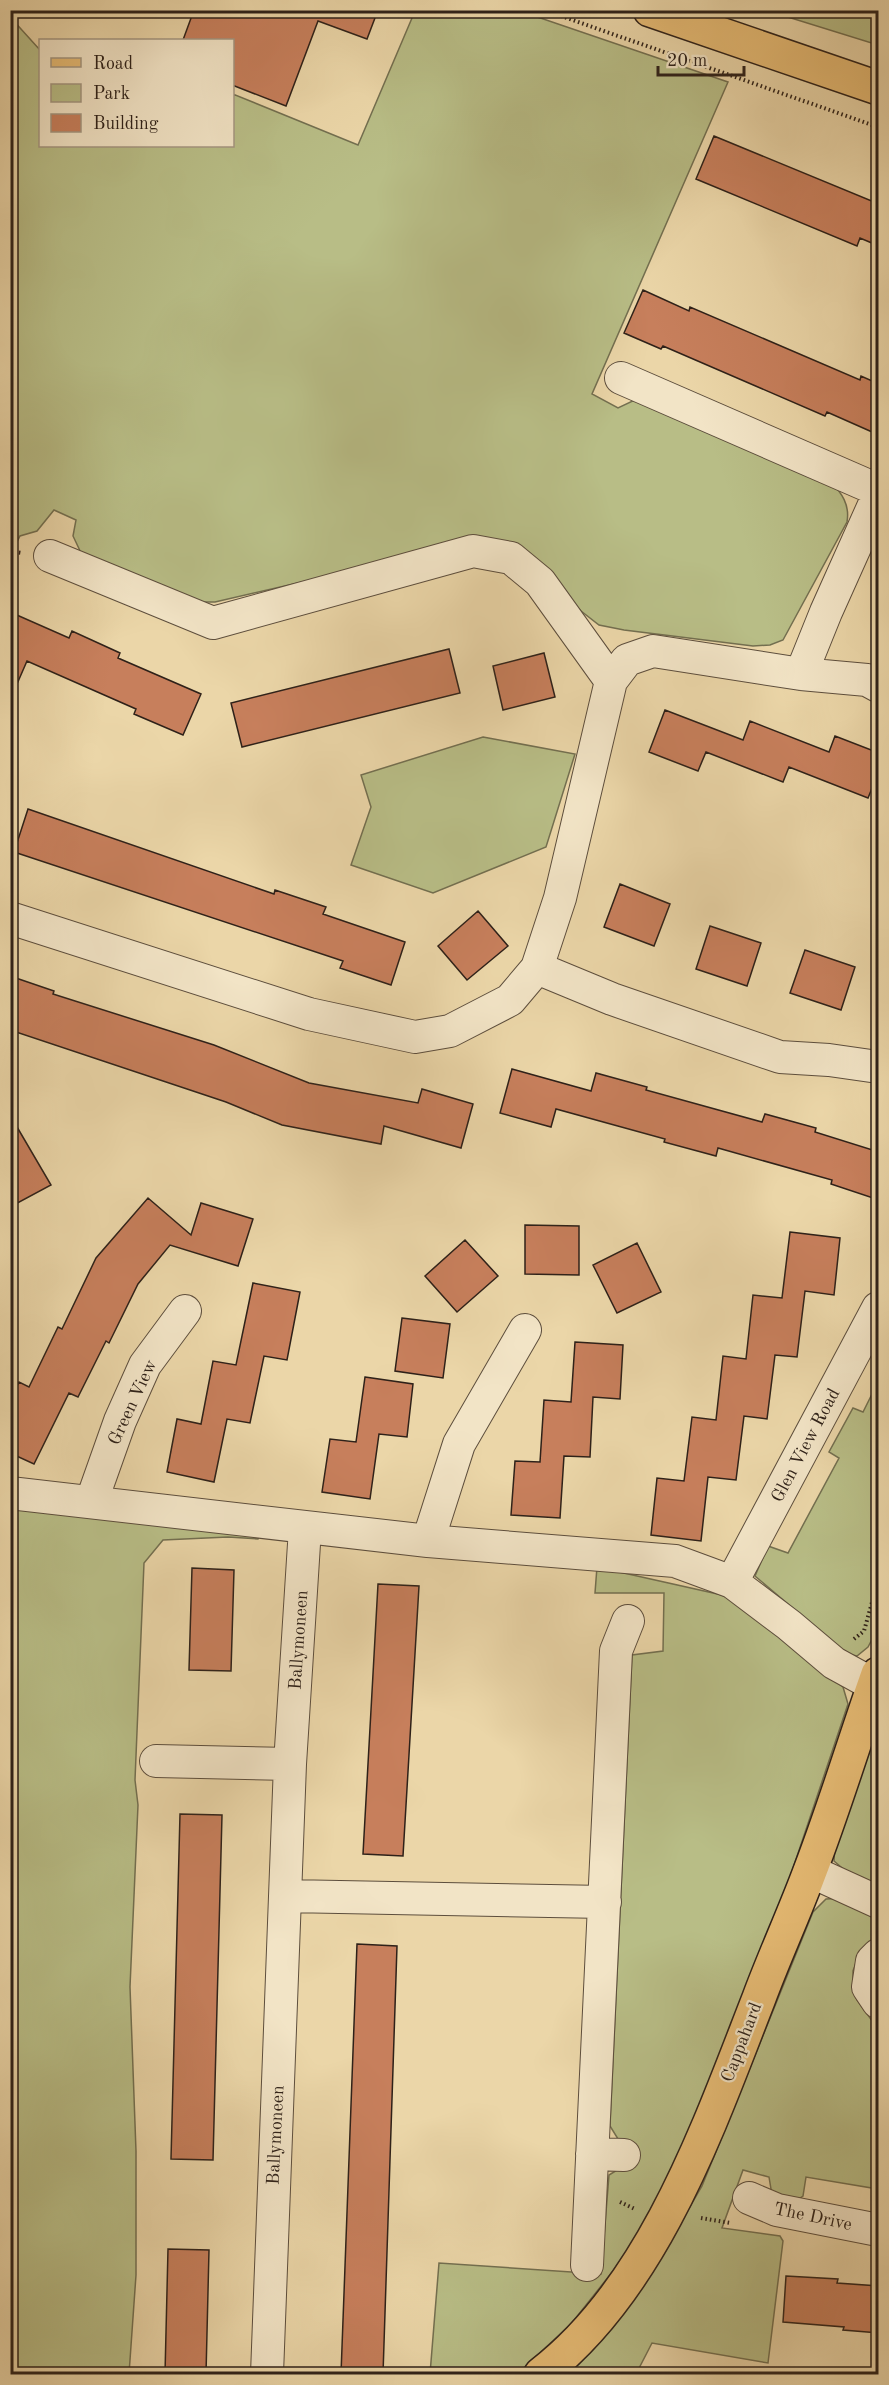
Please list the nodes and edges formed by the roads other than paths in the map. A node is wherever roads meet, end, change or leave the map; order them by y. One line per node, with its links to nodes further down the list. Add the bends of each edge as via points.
1 (650, 10): 2 (main road)
2 (879, 88)
3 (621, 378): 4 (street)
4 (879, 490)
5 (879, 496): 7 (street)
6 (50, 556): 8 (street, via 213,623 473,551 511,558 540,582)
7 (801, 675): 8 (street, via 652,651 627,660); 9 (street, via 867,680)
8 (611, 681): 11 (street, via 560,898)
9 (879, 686)
10 (10, 918): 11 (street, via 309,1014 415,1037 450,1031 510,1000)
11 (537, 968): 12 (street, via 612,999 780,1057)
12 (879, 1067)
13 (879, 1308): 20 (street, Glen View Road)
14 (185, 1311): 17 (street, Green View, via 145,1365)
15 (525, 1330): 19 (street, via 459,1444)
16 (10, 1492): 17 (street)
17 (92, 1500): 18 (street)
18 (305, 1528): 19 (street); 24 (street, Ballymoneen)
19 (428, 1541): 20 (street, via 675,1561)
20 (732, 1582): 22 (street, via 834,1663)
21 (628, 1621): 27 (street, via 616,1651)
22 (876, 1680): 25 (main road, Cappahard)
23 (156, 1761): 24 (street)
24 (290, 1764): 26 (street, Ballymoneen)
25 (810, 1871): 28 (street); 37 (main road, Cappahard, via 685,2181 609,2305 561,2359)
26 (287, 1896): 27 (street); 36 (street, Ballymoneen)
27 (605, 1902): 31 (street)
28 (879, 1902)
29 (879, 1955): 30 (street, via 872,1961 868,1987)
30 (879, 2002)
31 (592, 2154): 32 (street); 35 (street)
32 (624, 2155)
33 (749, 2198): 34 (street, The Drive, via 777,2210)
34 (879, 2230)
35 (587, 2265)
36 (267, 2374)
37 (541, 2374)

